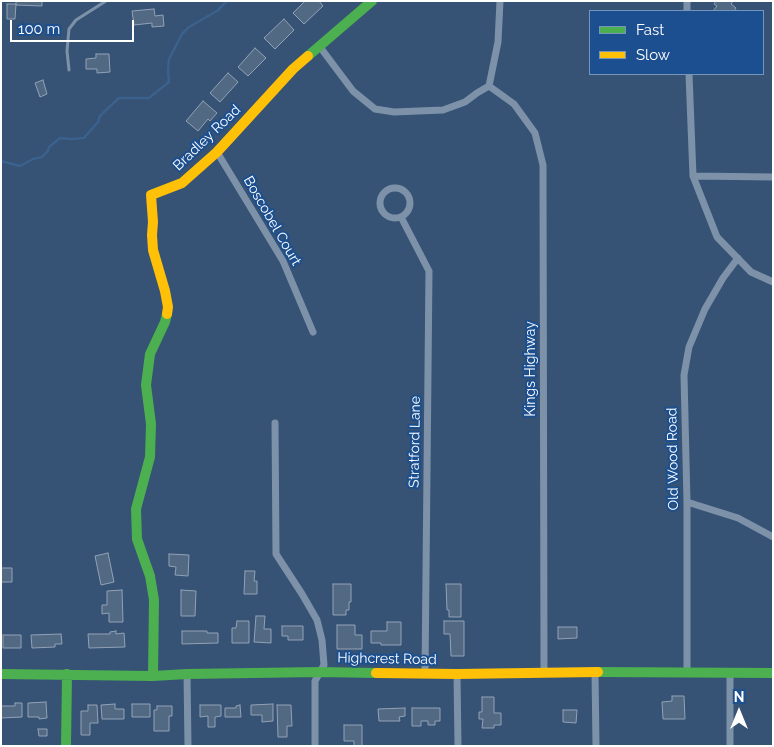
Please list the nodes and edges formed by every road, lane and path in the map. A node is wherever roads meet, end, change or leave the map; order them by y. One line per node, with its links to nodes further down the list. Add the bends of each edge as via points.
1 (106, 1): 5 (lane, via 76,20 69,29)
2 (372, 1): 4 (street, Bradley Road)
3 (500, 1): 7 (street, via 498,42)
4 (320, 47): 7 (street, via 353,91 375,109 394,112 443,110 465,102); 8 (street, Bradley Road, via 293,69)
5 (69, 70)
6 (689, 75): 9 (street)
7 (490, 86): 21 (street, Kings Highway, via 514,104 535,133 543,165)
8 (217, 152): 14 (street, Boscobel Court, via 283,261); 29 (street, Bradley Road, via 182,183 151,195 153,250 168,306 165,322 150,354 146,385 151,424 150,457 136,509 138,539 154,600)
9 (694, 176): 10 (street); 12 (street, via 717,237)
10 (773, 177)
11 (401, 217): 11 (street, via 408,210 410,200 405,192 390,188 382,194 380,208 386,216); 20 (street, Stratford Lane, via 429,271)
12 (738, 258): 13 (street, via 751,272); 16 (street, Old Wood Road, via 705,310 689,347 684,375)
13 (773, 282)
14 (312, 332)
15 (275, 423): 18 (street, via 276,554 317,620 324,665)
16 (687, 502): 17 (street, via 738,518); 22 (street, Old Wood Road)
17 (773, 537)
18 (320, 672): 20 (street, Highcrest Road); 27 (street, Highcrest Road); 32 (street, via 315,681)
19 (595, 672): 21 (street, Highcrest Road); 22 (street, Highcrest Road); 34 (street)
20 (425, 673): 28 (street, Highcrest Road)
21 (544, 673): 28 (street, Highcrest Road)
22 (687, 673): 23 (street, Highcrest Road)
23 (730, 673): 24 (street, Highcrest Road); 35 (street)
24 (773, 673)
25 (1, 674): 26 (street, Highcrest Road)
26 (67, 674): 29 (street, Highcrest Road); 30 (street)
27 (187, 674): 29 (street, Highcrest Road); 31 (street)
28 (457, 674): 33 (street)
29 (153, 676)
30 (66, 746)
31 (188, 746)
32 (315, 746)
33 (458, 746)
34 (596, 746)
35 (730, 746)

